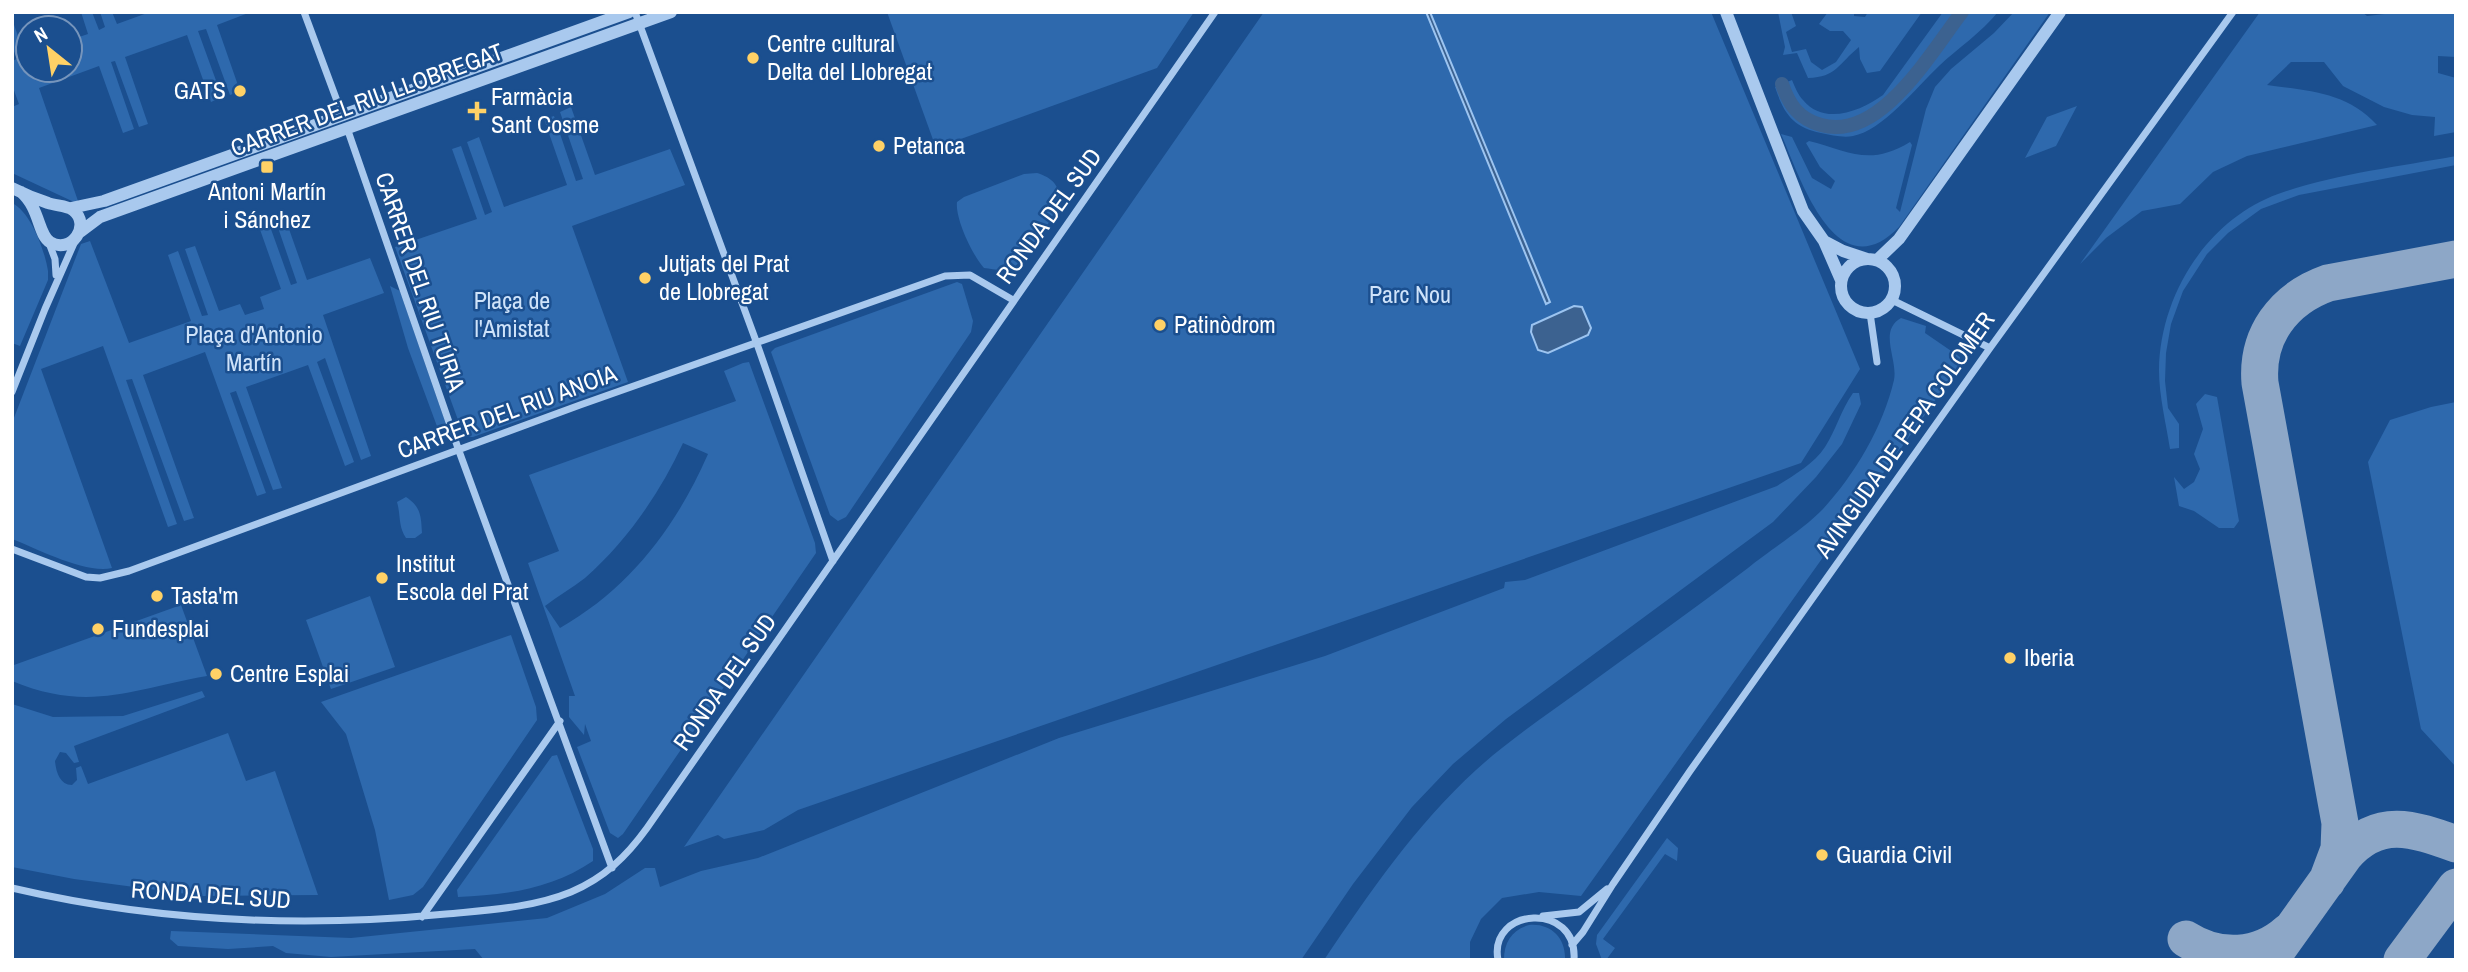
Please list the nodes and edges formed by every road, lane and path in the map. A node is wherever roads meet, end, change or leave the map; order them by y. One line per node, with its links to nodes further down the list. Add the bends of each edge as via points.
1 (304, 12): 9 (street, CARRER DEL RIU TÚRIA)
2 (629, 12): 9 (street, CARRER DEL RIU LLOBREGAT)
3 (671, 12): 8 (street, CARRER DEL RIU LLOBREGAT)
4 (1215, 12): 22 (street, RONDA DEL SUD)
5 (1727, 12): 17 (street, via 1803,211)
6 (2060, 12): 15 (street)
7 (2233, 12): 26 (street, AVINGUDA DE PEPA COLOMER)
8 (637, 18): 10 (street, CARRER DEL RIU LLOBREGAT); 25 (street)
9 (342, 115): 10 (street, CARRER DEL RIU TÚRIA); 12 (street, CARRER DEL RIU LLOBREGAT, via 104,201)
10 (347, 128): 14 (street, CARRER DEL RIU LLOBREGAT, via 100,217); 29 (street, CARRER DEL RIU TÚRIA)
11 (17, 190): 12 (street); 13 (street, via 29,199)
12 (64, 207): 13 (street, via 46,212); 14 (street, via 79,218)
13 (41, 223): 16 (street)
14 (78, 235): 16 (street, via 66,245); 21 (street)
15 (1899, 239): 18 (street); 19 (street)
16 (48, 241): 21 (street, via 56,265)
17 (1824, 241): 18 (street); 20 (street)
18 (1872, 259): 19 (street); 20 (street, via 1851,265)
19 (1891, 271): 23 (street)
20 (1841, 281): 24 (street, via 1847,303)
21 (54, 286): 28 (street)
22 (1013, 300): 25 (street, CARRER DEL RIU ANOIA, via 970,275 945,276); 31 (street, RONDA DEL SUD)
23 (1892, 300): 24 (street); 26 (street)
24 (1870, 313): 27 (street)
25 (756, 341): 29 (street, CARRER DEL RIU ANOIA); 31 (street)
26 (1990, 348): 34 (street, AVINGUDA DE PEPA COLOMER)
27 (1877, 362)
28 (12, 392)
29 (459, 451): 30 (street, CARRER DEL RIU ANOIA, via 100,578 72,573); 32 (street, CARRER DEL RIU TÚRIA)
30 (12, 549)
31 (833, 561): 33 (street, RONDA DEL SUD, via 631,851)
32 (560, 721): 33 (street, CARRER DEL RIU TÚRIA); 36 (street)
33 (612, 869): 36 (street, RONDA DEL SUD, via 550,900)
34 (1613, 884): 37 (street, AVINGUDA DE PEPA COLOMER, via 1579,912); 38 (street, AVINGUDA DE PEPA COLOMER)
35 (12, 888): 36 (street, RONDA DEL SUD, via 203,917 356,921)
36 (422, 917)
37 (1529, 917): 38 (street, via 1553,920 1563,927); 39 (street, via 1506,929)
38 (1572, 945): 40 (street)
39 (1496, 958)
40 (1574, 960)

